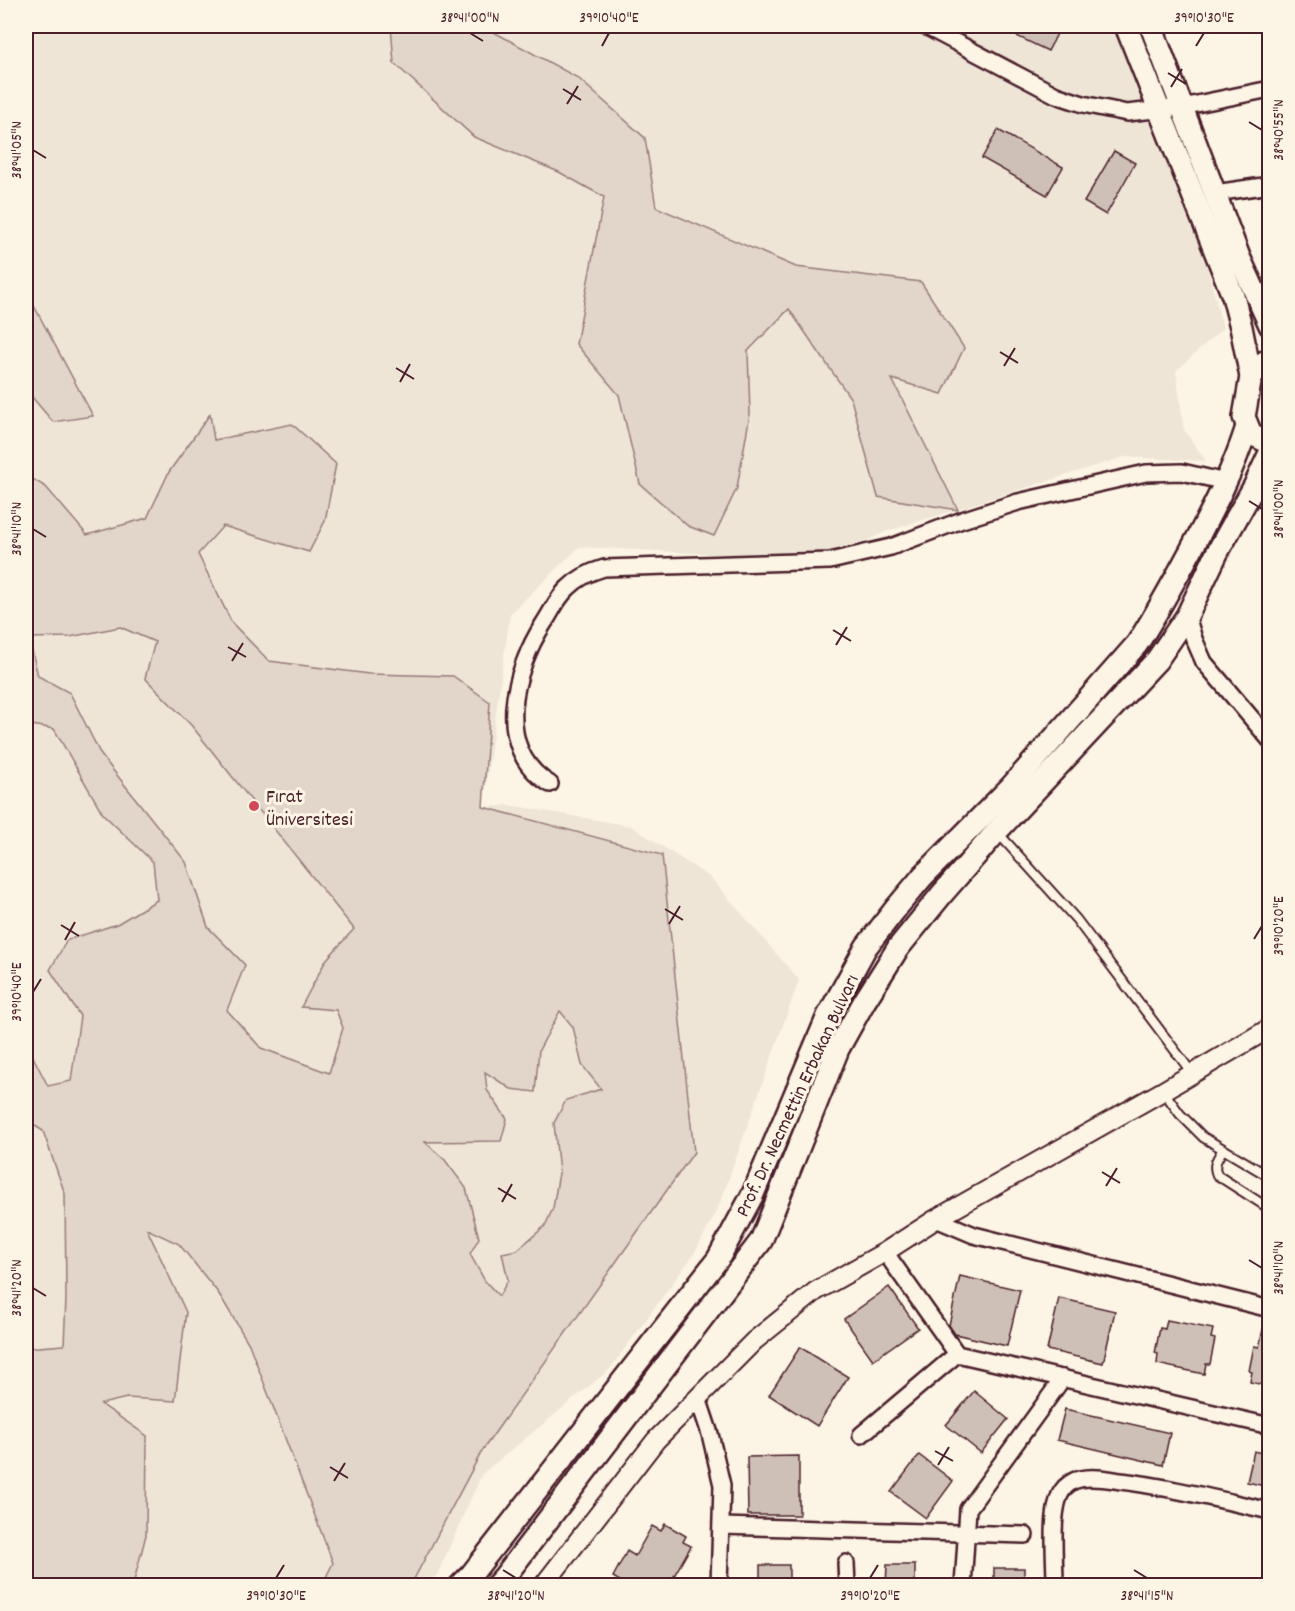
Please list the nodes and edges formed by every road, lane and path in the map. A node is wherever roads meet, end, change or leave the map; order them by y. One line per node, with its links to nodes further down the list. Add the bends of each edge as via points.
1 (925, 26): 6 (street, via 1056,95 1127,112)
2 (1126, 26): 6 (main road)
3 (1151, 26): 5 (main road)
4 (1269, 89): 5 (street)
5 (1182, 107): 6 (street); 8 (main road)
6 (1160, 108): 11 (main road, via 1233,296)
7 (1269, 185): 8 (street)
8 (1215, 193): 9 (main road)
9 (1269, 325)
10 (1269, 359): 11 (main road)
11 (1251, 377): 12 (main road, Prof. Dr. Necmettin Erbakan Bulvarı, via 1244,417)
12 (1247, 427): 13 (main road); 15 (main road, Prof. Dr. Necmettin Erbakan Bulvarı)
13 (1269, 444)
14 (1269, 453): 16 (main road, Prof. Dr. Necmettin Erbakan Bulvarı)
15 (1226, 482): 18 (street, via 1172,472 1131,476 1018,502 891,548 830,561 594,571 558,598 529,647 518,678 514,712 518,746 533,772); 40 (main road, Prof. Dr. Necmettin Erbakan Bulvarı, via 1137,644 1010,788 923,876 866,947 828,1016 753,1194 718,1259)
16 (1187, 616): 17 (street, via 1204,662); 19 (main road, Prof. Dr. Necmettin Erbakan Bulvarı, via 1157,660)
17 (1269, 740)
18 (550, 784)
19 (997, 831): 21 (lane, via 1076,919); 41 (main road, Prof. Dr. Necmettin Erbakan Bulvarı, via 897,948 864,1002 838,1049 760,1241)
20 (1269, 1028): 21 (street)
21 (1193, 1073): 22 (street)
22 (1163, 1091): 23 (lane, via 1194,1129); 26 (street)
23 (1223, 1149): 24 (lane); 25 (lane, via 1214,1168 1217,1175)
24 (1269, 1177)
25 (1269, 1209)
26 (936, 1219): 27 (street); 28 (street, via 974,1235)
27 (885, 1252): 29 (street); 31 (street, via 816,1291 754,1341)
28 (1269, 1309)
29 (957, 1354): 30 (street); 33 (street)
30 (1063, 1378): 32 (street); 36 (street, via 968,1509)
31 (698, 1398): 35 (street, via 722,1485); 42 (street, via 656,1440)
32 (1269, 1426)
33 (861, 1435)
34 (1269, 1511): 39 (street, via 1148,1484 1080,1479 1063,1489 1057,1504)
35 (722, 1526): 36 (street); 43 (street)
36 (965, 1533): 37 (street); 45 (street)
37 (1025, 1535)
38 (846, 1563): 44 (street)
39 (1055, 1582)
40 (460, 1586)
41 (496, 1586)
42 (543, 1586)
43 (719, 1586)
44 (847, 1586)
45 (963, 1586)

